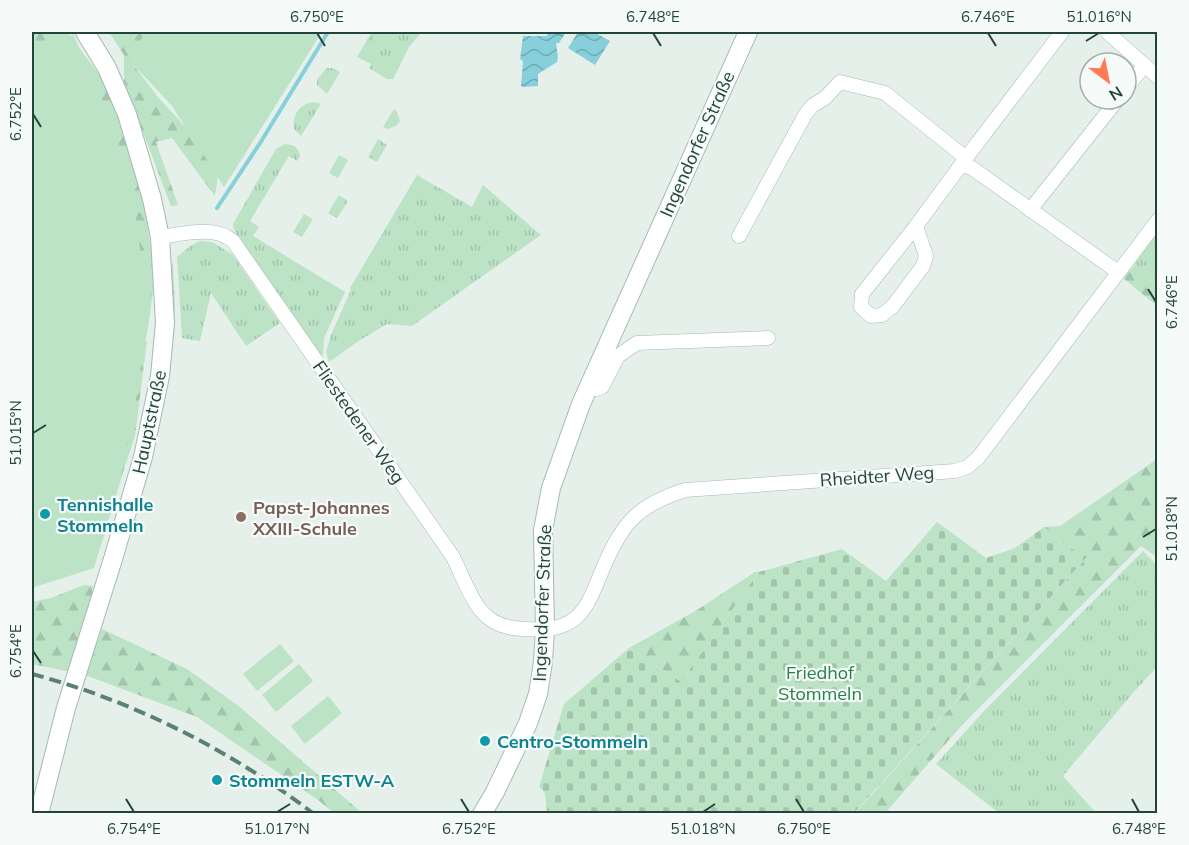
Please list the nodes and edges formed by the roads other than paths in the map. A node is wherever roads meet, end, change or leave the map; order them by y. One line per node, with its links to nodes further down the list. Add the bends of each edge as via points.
1 (85, 32): 14 (street, Hauptstraße, via 107,68 127,114)
2 (748, 32): 17 (street, Ingendorfer Straße)
3 (1062, 32): 9 (street)
4 (1107, 32): 5 (street)
5 (1144, 66): 6 (street); 7 (street)
6 (1138, 73)
7 (1158, 77)
8 (1108, 111): 10 (street)
9 (963, 161): 10 (street); 12 (street); 13 (street, via 885,93 840,82 805,115)
10 (1030, 210): 15 (street)
11 (1158, 220): 15 (street, Rheidter Weg)
12 (916, 226): 12 (street, via 926,256 923,266 893,306 882,315 871,316 861,307 862,294)
13 (739, 236)
14 (160, 237): 18 (street, Fliestedener Weg, via 210,232 233,241 453,557 477,607 495,624 515,630); 19 (street, Hauptstraße, via 165,323 150,432 66,708)
15 (1118, 272): 18 (street, Rheidter Weg, via 978,458 967,467 955,471 685,490 662,498 625,526 583,611 567,623)
16 (768, 338): 17 (street, via 637,343 618,356 602,387)
17 (588, 387): 18 (street, Ingendorfer Straße, via 545,513)
18 (545, 629): 20 (street, Ingendorfer Straße, via 538,694 528,723)
19 (39, 813)
20 (482, 813)

